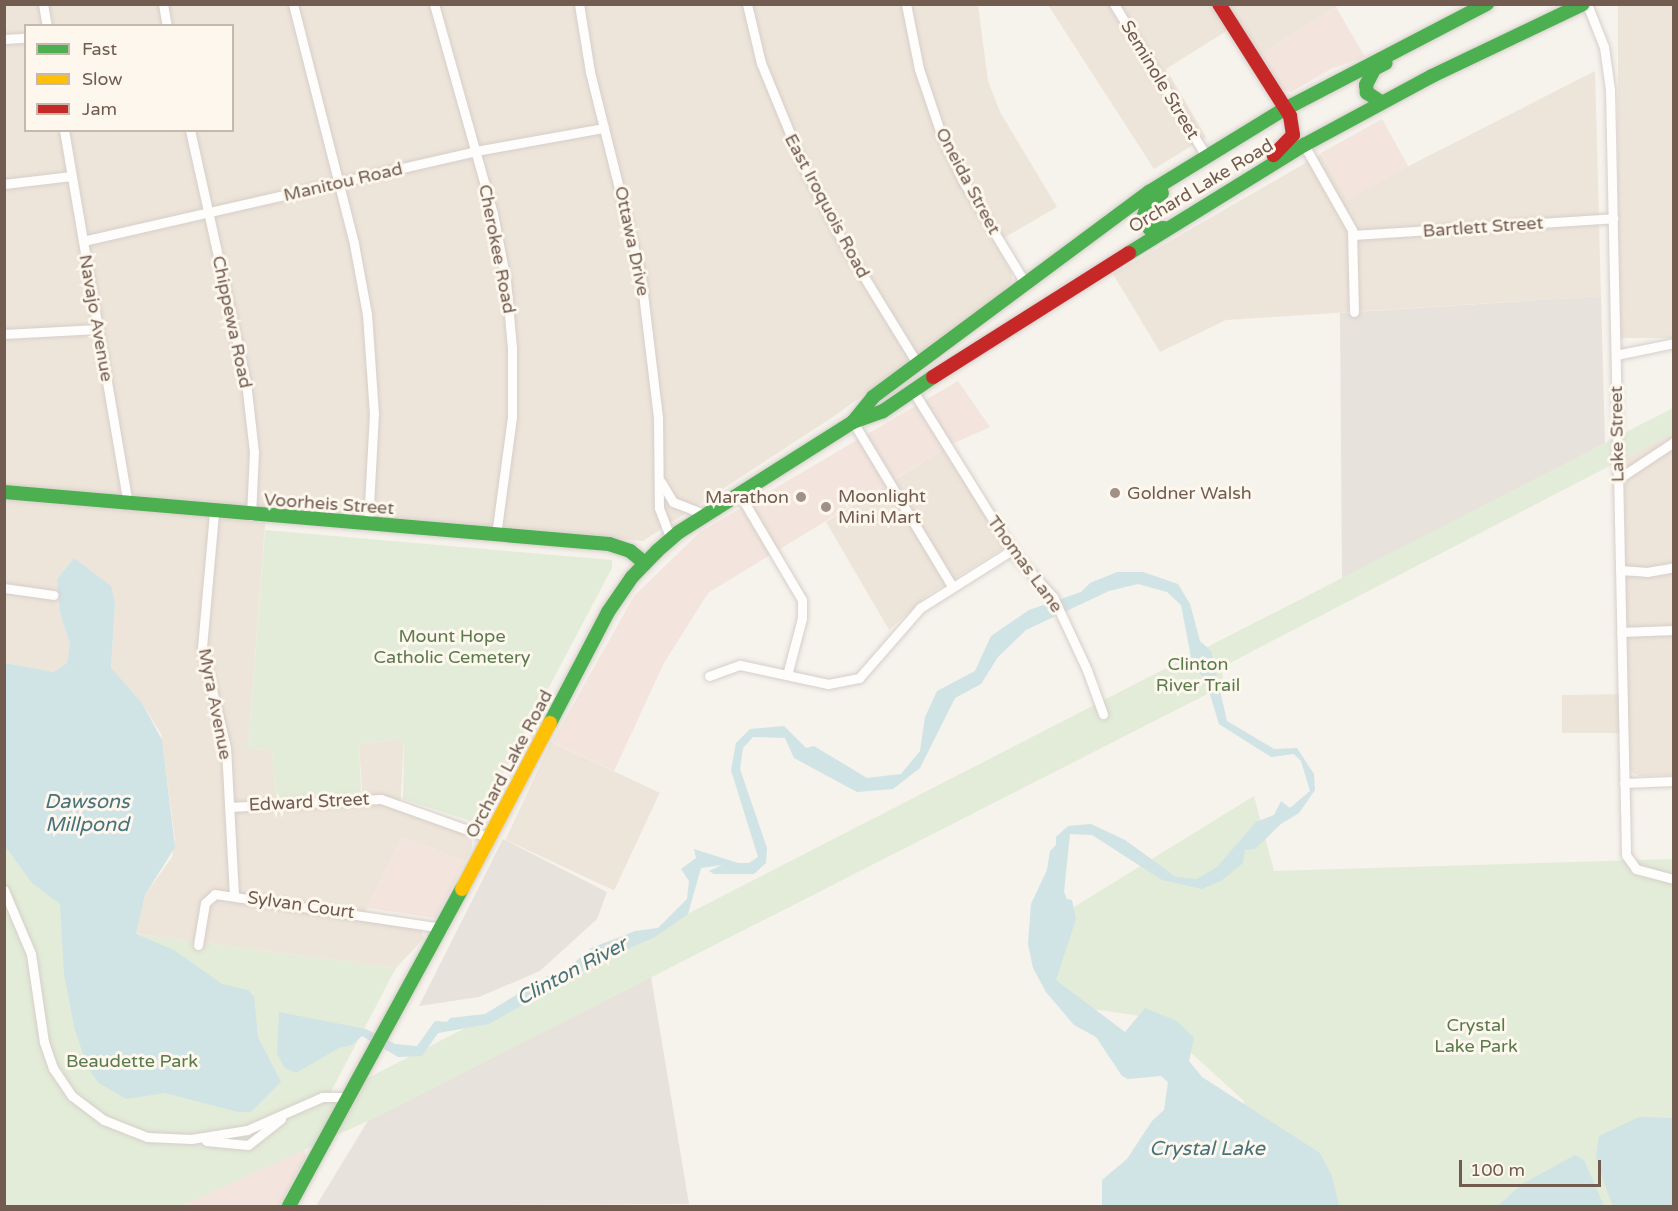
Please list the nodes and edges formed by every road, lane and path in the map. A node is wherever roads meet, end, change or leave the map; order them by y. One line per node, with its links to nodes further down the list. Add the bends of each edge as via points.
1 (43, 4): 12 (street)
2 (163, 4): 13 (street)
3 (292, 4): 25 (street)
4 (434, 4): 22 (street, Cherokee Road)
5 (579, 4): 18 (street, Ottawa Drive)
6 (747, 4): 41 (street, East Iroquois Road, via 762,63 804,168 845,246)
7 (906, 4): 33 (street, Oneida Street, via 919,69 941,134 963,181)
8 (1114, 4): 23 (street, Seminole Street)
9 (1219, 4): 17 (main road)
10 (1585, 4): 16 (main road, Orchard Lake Road); 29 (street, Lake Street, via 1609,68)
11 (1484, 6): 16 (main road, via 1472,21 1374,69 1368,77 1367,93); 17 (main road, Orchard Lake Road)
12 (46, 24)
13 (167, 24)
14 (24, 38): 15 (street)
15 (4, 39)
16 (1381, 102): 21 (main road, Orchard Lake Road)
17 (1283, 110): 23 (main road, Orchard Lake Road); 27 (main road, via 1290,116 1293,130 1281,151 1197,202)
18 (604, 128): 22 (street, Manitou Road); 46 (street, Ottawa Drive, via 628,213 644,299)
19 (64, 132): 24 (street, Navajo Avenue)
20 (190, 132): 28 (street, Chippewa Road)
21 (1304, 145): 27 (main road, Orchard Lake Road); 31 (street)
22 (476, 151): 25 (street, Manitou Road); 54 (street, Cherokee Road, via 502,260 512,348 511,433)
23 (1206, 156): 30 (main road, via 1202,168 1148,203 1145,225 1150,230); 33 (main road, Orchard Lake Road, via 1124,209)
24 (72, 176): 26 (street); 32 (street, Navajo Avenue)
25 (338, 183): 28 (street, Manitou Road); 53 (street, via 363,287 373,365 374,430)
26 (4, 184)
27 (1190, 213): 30 (main road, Orchard Lake Road)
28 (209, 214): 32 (street, Manitou Road); 52 (street, Chippewa Road, via 250,412)
29 (1613, 218): 31 (street, Bartlett Street); 40 (street, Lake Street)
30 (1164, 228): 38 (main road, Orchard Lake Road)
31 (1353, 235): 35 (street)
32 (83, 241): 36 (street, Navajo Avenue)
33 (1025, 283): 34 (main road, Orchard Lake Road)
34 (986, 311): 38 (main road); 41 (main road, Orchard Lake Road)
35 (1354, 312)
36 (98, 329): 37 (street); 49 (street, Navajo Avenue)
37 (4, 334)
38 (997, 334): 42 (main road, Orchard Lake Road)
39 (1674, 344): 40 (street)
40 (1616, 355): 45 (street, Lake Street)
41 (917, 363): 43 (main road, Orchard Lake Road, via 873,397)
42 (913, 391): 43 (main road, Orchard Lake Road, via 884,411); 56 (street, Thomas Lane)
43 (853, 422): 48 (main road, Orchard Lake Road); 60 (street)
44 (1674, 442): 45 (street)
45 (1618, 479): 59 (street, Lake Street)
46 (661, 482): 51 (street, via 673,502); 55 (street, Ottawa Drive, via 659,508)
47 (4, 492): 49 (main road, Voorheis Street)
48 (740, 495): 51 (main road, Orchard Lake Road); 65 (street, via 802,600 802,618)
49 (128, 505): 50 (main road, Voorheis Street)
50 (214, 513): 52 (main road, Voorheis Street); 70 (street, Myra Avenue, via 202,651 225,738)
51 (707, 515): 55 (main road, Orchard Lake Road)
52 (252, 516): 53 (main road, Voorheis Street)
53 (368, 525): 54 (main road, Voorheis Street)
54 (496, 535): 57 (main road, Voorheis Street, via 609,544 630,551)
55 (671, 539): 57 (main road, Orchard Lake Road)
56 (1012, 550): 60 (street); 67 (street, Thomas Lane, via 1053,597)
57 (645, 563): 71 (main road, Orchard Lake Road, via 608,612)
58 (1674, 567): 59 (street, via 1647,572)
59 (1620, 570): 64 (street, Lake Street)
60 (952, 586): 65 (street, via 911,617 859,678 828,684)
61 (4, 588): 62 (street)
62 (54, 595)
63 (1674, 630): 64 (street)
64 (1621, 632): 69 (street, Lake Street)
65 (787, 675): 66 (street, via 740,665)
66 (709, 676)
67 (1103, 714)
68 (1674, 781): 69 (street)
69 (1624, 783): 72 (street, Lake Street, via 1626,855 1631,866)
70 (229, 807): 71 (street, Edward Street, via 381,799); 74 (street, Myra Avenue)
71 (490, 838): 75 (main road, Orchard Lake Road)
72 (1674, 879)
73 (4, 890): 79 (street, via 28,943 46,1052 63,1086 81,1104 114,1125 147,1137)
74 (234, 896): 75 (street, Sylvan Court); 76 (street, Sylvan Court, via 216,894 207,899)
75 (442, 928): 77 (main road, Orchard Lake Road)
76 (198, 945)
77 (350, 1096): 78 (street, via 327,1096); 80 (main road, Orchard Lake Road)
78 (286, 1114): 79 (street, via 247,1130); 79 (street, via 248,1145)
79 (191, 1139)
80 (289, 1206)

